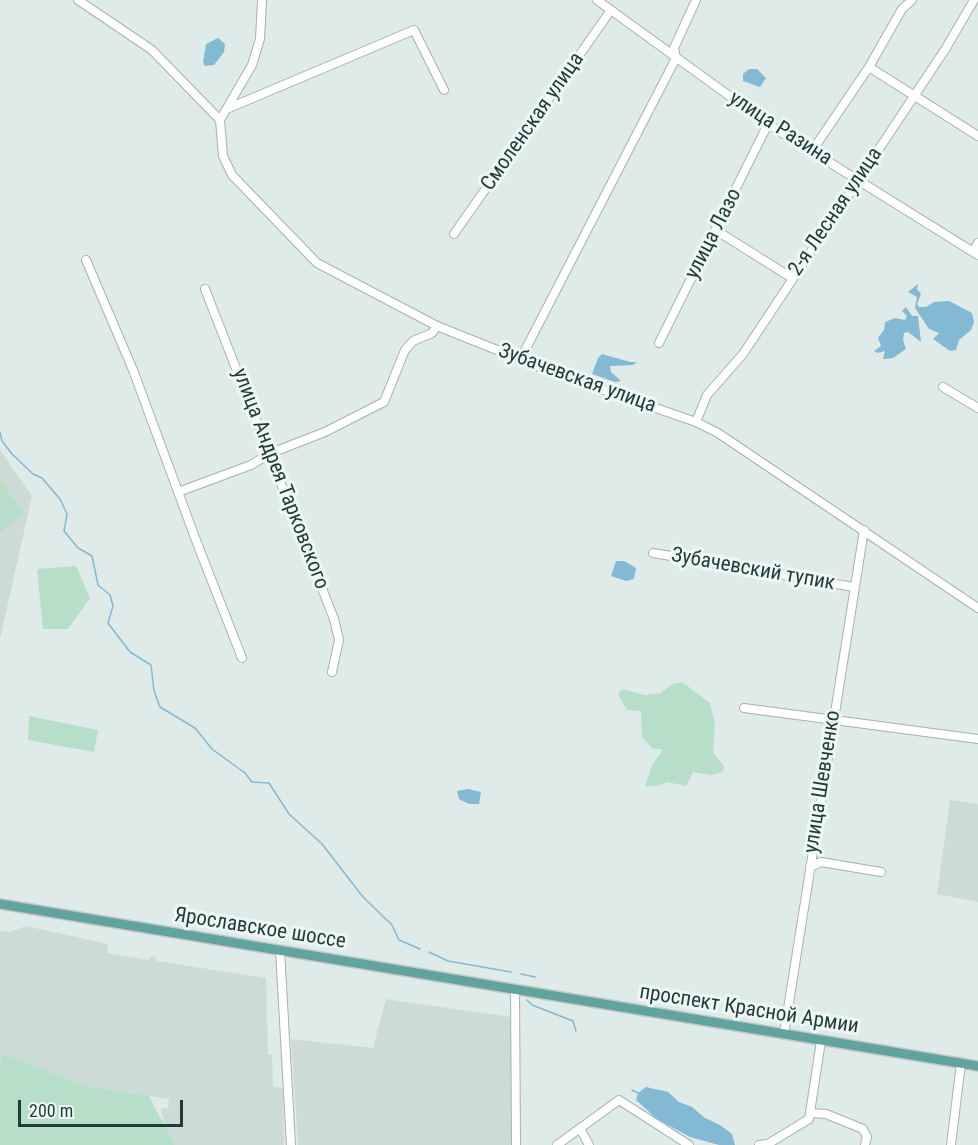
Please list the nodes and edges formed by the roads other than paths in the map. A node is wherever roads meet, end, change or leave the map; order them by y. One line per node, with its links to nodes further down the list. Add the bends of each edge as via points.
1 (78, 0): 13 (street, via 119,24 152,50)
2 (262, 0): 12 (street, via 260,39 252,65)
3 (597, 0): 7 (street, улица Разина)
4 (696, 0): 8 (street, via 674,48)
5 (912, 0): 9 (street, via 902,9)
6 (974, 0): 11 (street, 2-я Лесная улица)
7 (611, 10): 8 (street, улица Разина); 19 (street, Смоленская улица)
8 (676, 58): 14 (street, улица Разина); 27 (street)
9 (869, 67): 11 (street); 16 (street)
10 (444, 90): 12 (street, via 414,30)
11 (915, 95): 15 (street); 17 (street, 2-я Лесная улица)
12 (229, 108): 13 (street)
13 (220, 120): 25 (street, Зубачевская улица, via 223,156 232,175 302,249 317,263)
14 (768, 124): 16 (street, улица Разина); 18 (street, улица Лазо)
15 (978, 136)
16 (812, 151): 17 (street, улица Разина)
17 (857, 180): 21 (street, улица Разина); 23 (street, 2-я Лесная улица)
18 (717, 231): 23 (street); 26 (street, улица Лазо)
19 (454, 234)
20 (978, 243): 21 (street)
21 (975, 253)
22 (86, 260): 32 (street, via 133,370)
23 (792, 278): 30 (street, 2-я Лесная улица, via 743,354 706,395)
24 (205, 289): 31 (street, улица Андрея Тарковского)
25 (437, 326): 27 (street, Зубачевская улица); 31 (street, via 405,350 384,402 325,432)
26 (659, 343)
27 (520, 360): 30 (street, Зубачевская улица)
28 (944, 387): 29 (street)
29 (978, 408)
30 (696, 422): 33 (street, Зубачевская улица)
31 (271, 453): 32 (street, via 251,465); 38 (street, улица Андрея Тарковского, via 334,619 339,640)
32 (178, 492): 37 (street)
33 (864, 530): 35 (street, улица Шевченко); 36 (street, Зубачевская улица)
34 (653, 553): 35 (street, Зубачевский тупик)
35 (854, 587): 40 (street, улица Шевченко)
36 (978, 608)
37 (242, 658)
38 (332, 672)
39 (744, 708): 40 (street)
40 (833, 719): 41 (street); 42 (street, улица Шевченко)
41 (978, 739)
42 (810, 867): 43 (street, via 821,862); 47 (street, улица Шевченко)
43 (881, 872)
44 (0, 904): 45 (main road, Ярославское шоссе)
45 (280, 950): 46 (main road, Ярославское шоссе); 54 (street)
46 (515, 989): 47 (main road, проспект Красной Армии); 55 (street)
47 (784, 1034): 48 (main road, проспект Красной Армии)
48 (821, 1041): 49 (main road, проспект Красной Армии); 51 (street)
49 (961, 1063): 50 (main road, проспект Красной Армии); 61 (street)
50 (978, 1066)
51 (810, 1113): 53 (street, via 809,1119); 60 (street, via 826,1114 863,1129)
52 (580, 1128): 56 (street); 57 (street); 58 (street, via 619,1100)
53 (776, 1143): 59 (street)
54 (291, 1145)
55 (516, 1145)
56 (557, 1145)
57 (589, 1145)
58 (689, 1145)
59 (759, 1145)
60 (865, 1145)
61 (951, 1145)

